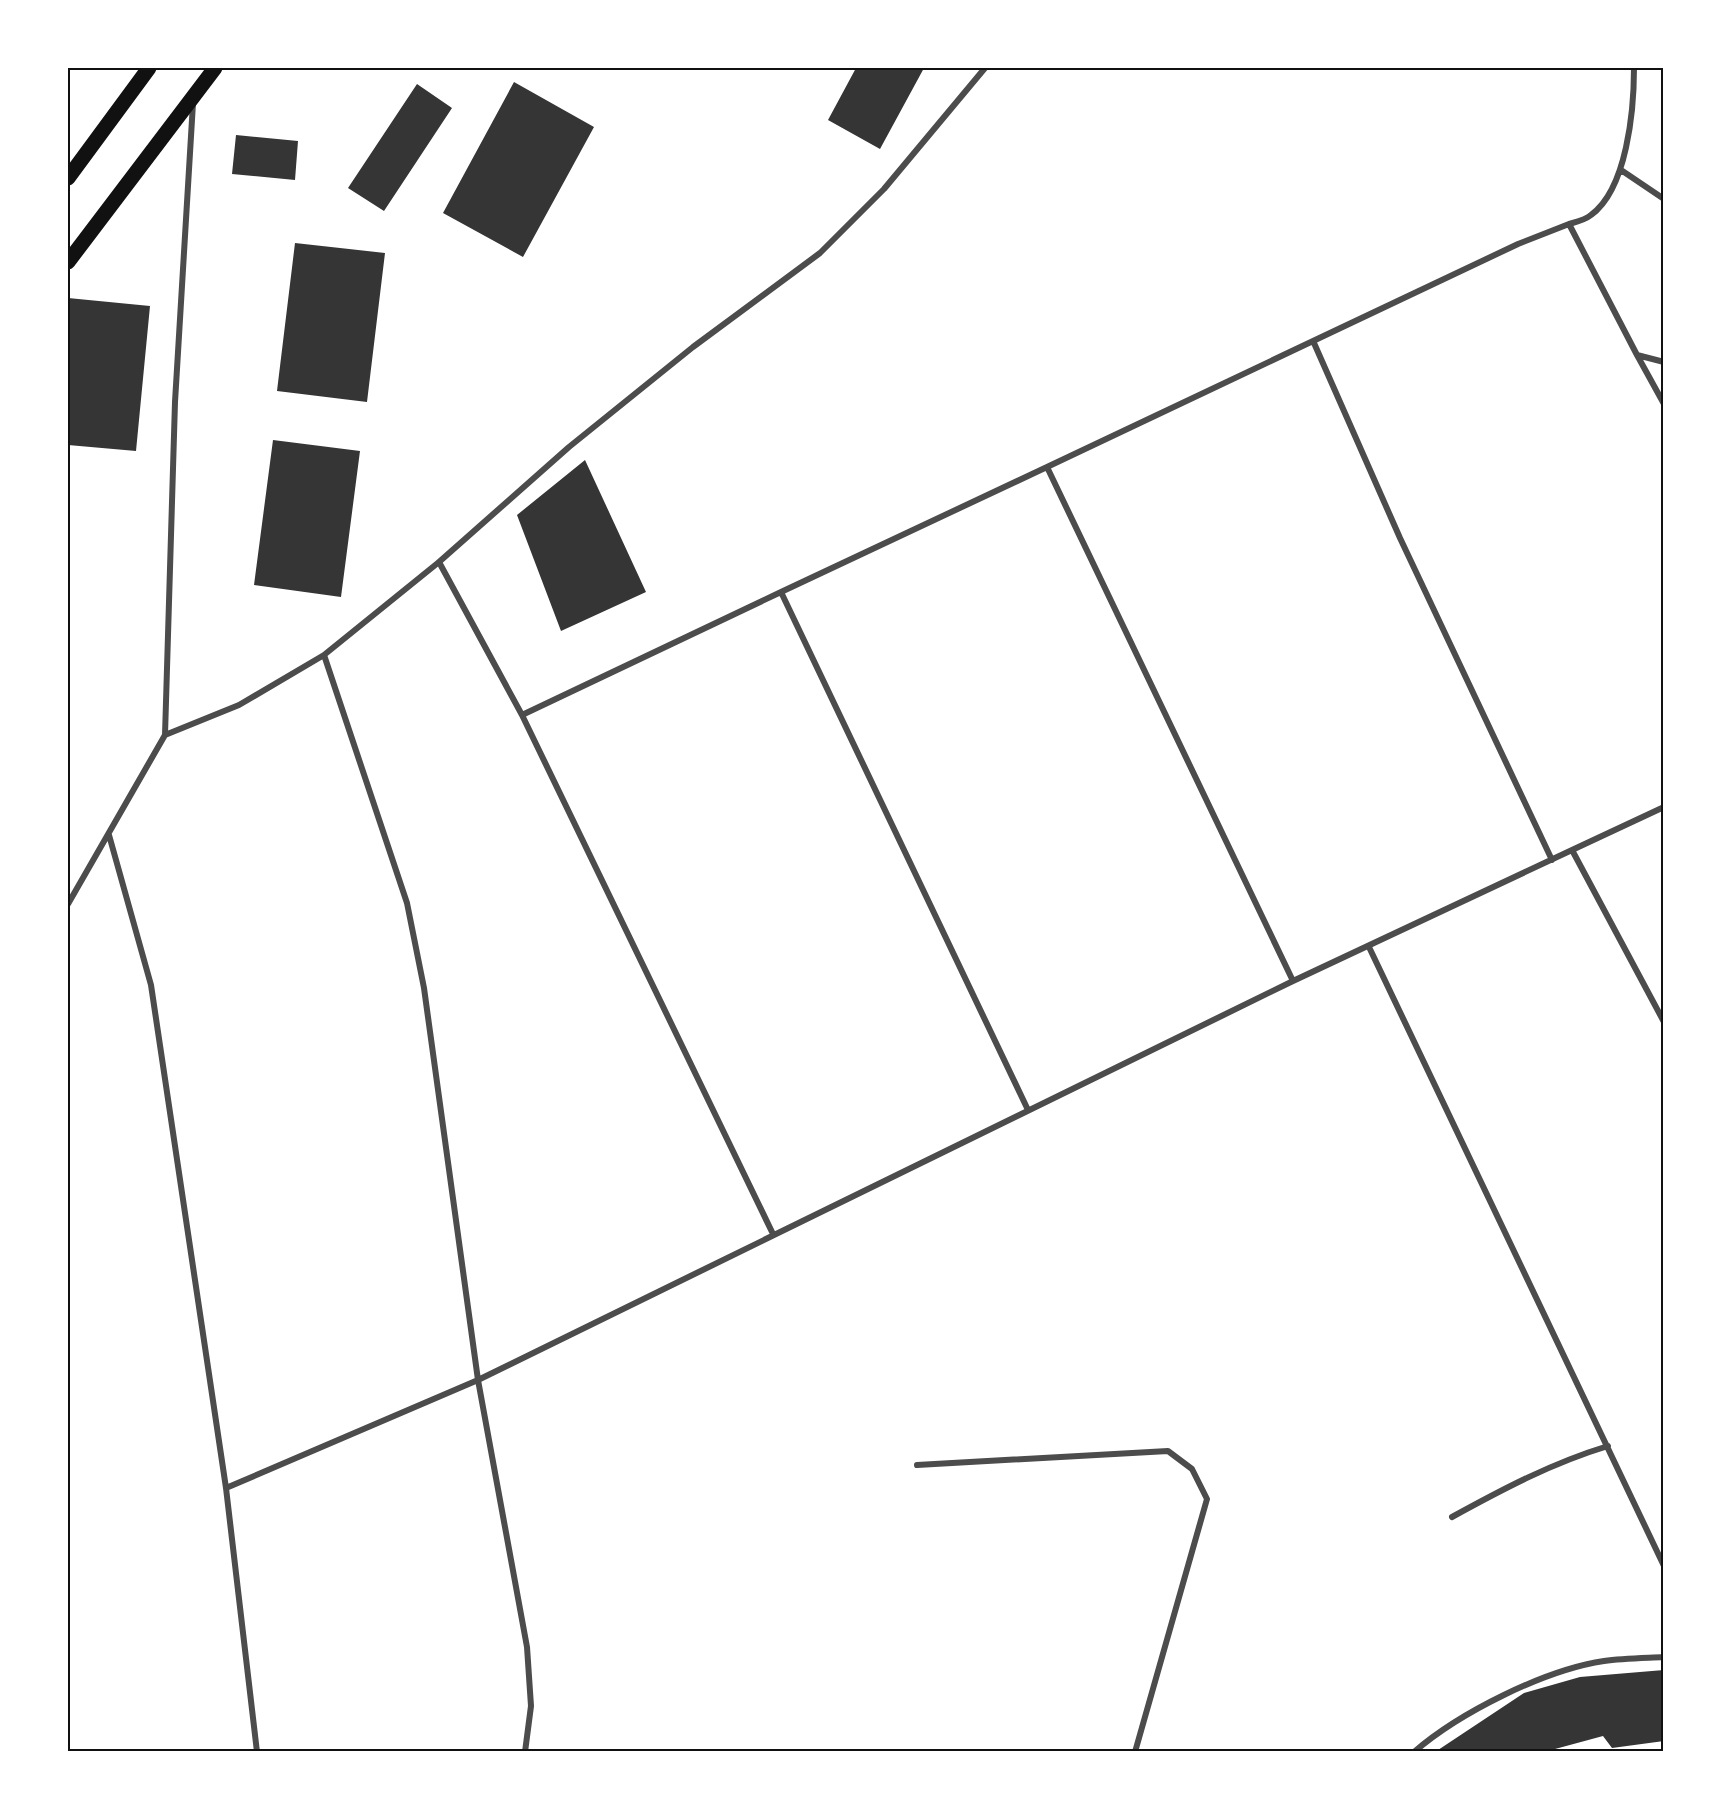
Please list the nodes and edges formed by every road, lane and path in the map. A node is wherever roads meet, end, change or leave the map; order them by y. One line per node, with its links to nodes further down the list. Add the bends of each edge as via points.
1 (149, 68): 7 (main road)
2 (214, 68): 5 (main road)
3 (986, 68): 16 (street, via 884,189 820,253 693,347 569,447)
4 (1634, 68): 6 (street, via 1634,92)
5 (194, 96): 10 (main road); 20 (street, via 175,402)
6 (1621, 170): 8 (street); 9 (street, via 1603,203 1590,216)
7 (68, 178)
8 (1664, 199)
9 (1569, 224): 11 (street, via 1518,244); 12 (street)
10 (68, 262)
11 (1314, 343): 15 (street); 24 (street, via 1400,538)
12 (1637, 355): 13 (street); 14 (street)
13 (1664, 362)
14 (1664, 404)
15 (1047, 467): 17 (street); 27 (street)
16 (439, 562): 18 (street); 19 (street)
17 (781, 591): 19 (street); 29 (street)
18 (324, 655): 20 (street, via 239,705); 31 (street, via 407,903 423,988)
19 (522, 715): 30 (street)
20 (165, 735): 22 (street)
21 (1664, 807): 23 (street)
22 (109, 836): 25 (street); 34 (street, via 151,985)
23 (1572, 850): 24 (street); 28 (street)
24 (1552, 860): 26 (street)
25 (68, 904)
26 (1369, 947): 27 (street); 32 (street)
27 (1293, 981): 29 (street)
28 (1664, 1022)
29 (1028, 1110): 30 (street)
30 (773, 1234): 31 (street)
31 (478, 1380): 34 (street); 39 (street, via 526,1647 531,1706)
32 (1608, 1446): 35 (street, via 1526,1477); 36 (street)
33 (917, 1464): 40 (street, via 1168,1451 1192,1469 1207,1499)
34 (226, 1488): 38 (street)
35 (1452, 1517)
36 (1664, 1566)
37 (1664, 1657): 41 (street, via 1603,1661 1549,1677 1492,1701)
38 (257, 1752)
39 (525, 1752)
40 (1135, 1752)
41 (1414, 1752)

